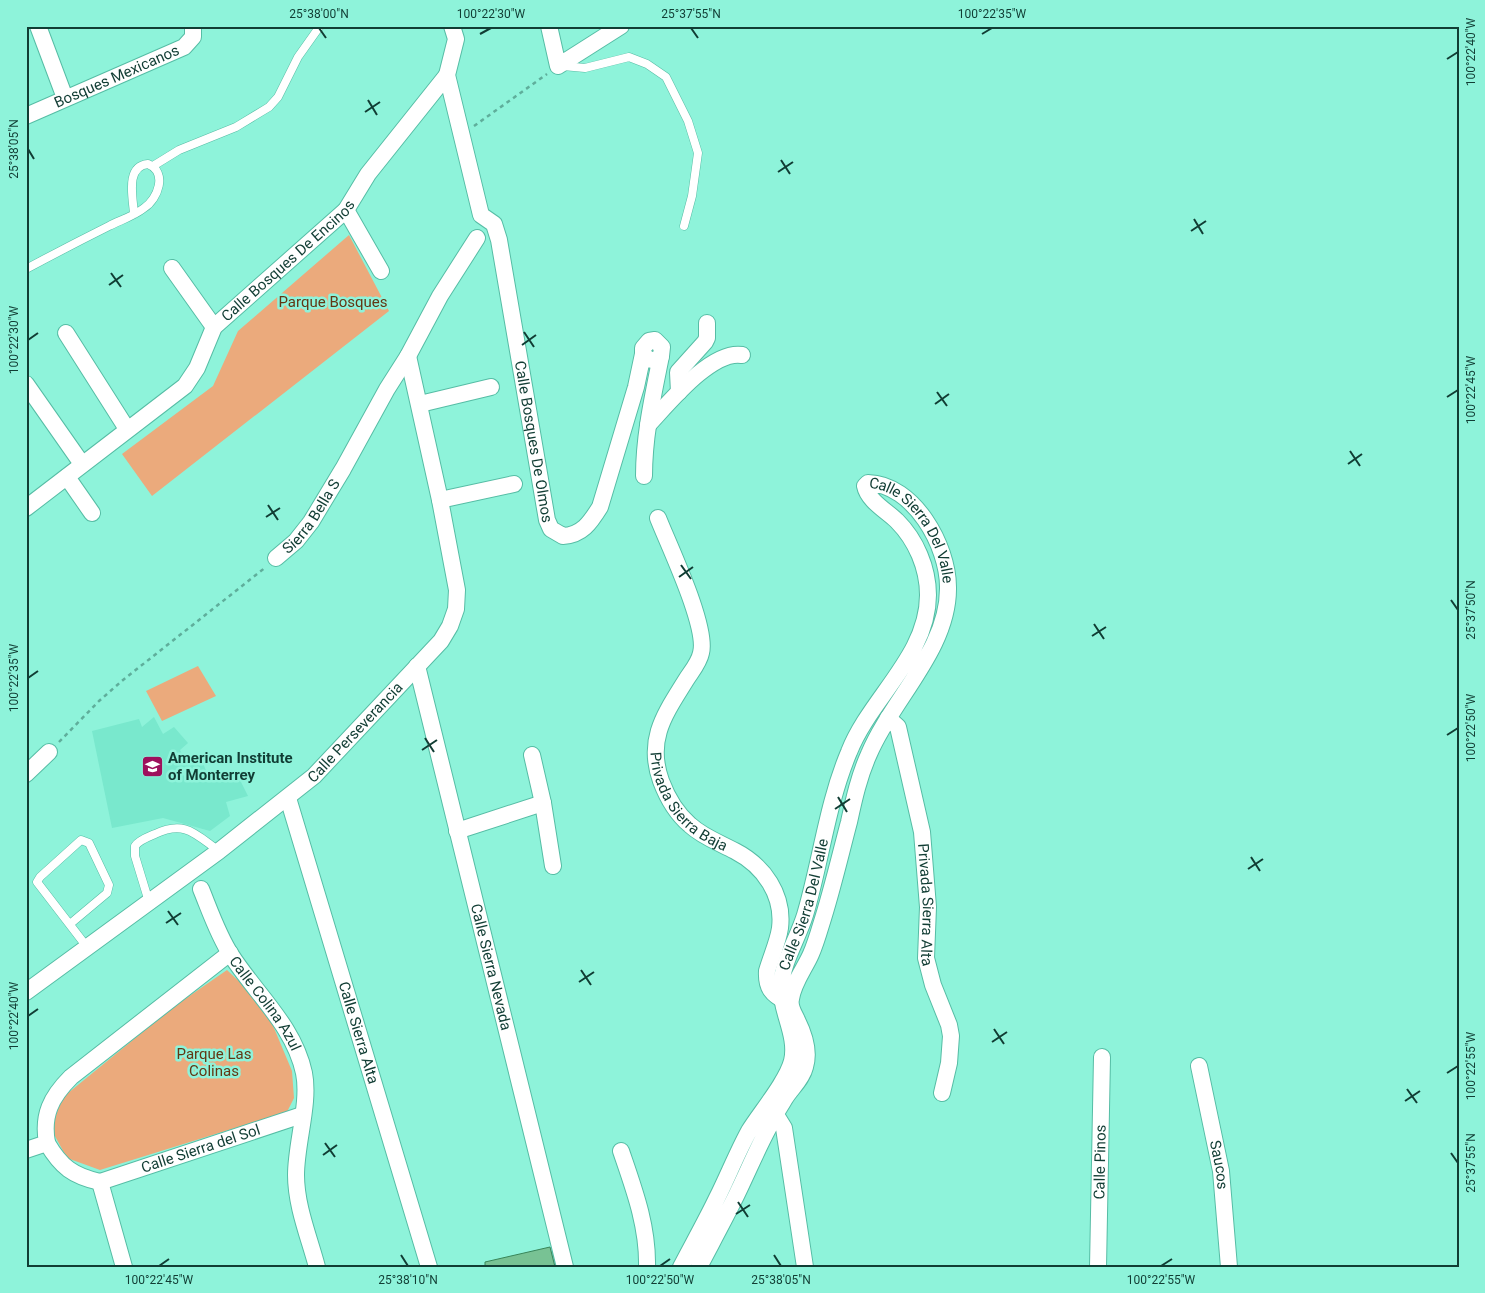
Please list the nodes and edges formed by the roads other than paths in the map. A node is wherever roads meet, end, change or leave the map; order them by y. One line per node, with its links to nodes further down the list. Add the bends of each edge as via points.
1 (38, 26): 9 (street)
2 (192, 26): 9 (street, Bosques Mexicanos, via 193,38 184,47)
3 (320, 26): 11 (lane, via 269,107)
4 (452, 26): 8 (street, Calle Bosques De Olmos, via 456,39)
5 (549, 26): 7 (street)
6 (621, 26): 7 (street)
7 (558, 66): 14 (lane, via 585,68 629,57 666,77 688,121 698,153)
8 (447, 75): 12 (street, Calle Bosques De Encinos, via 368,174); 28 (street, Calle Bosques De Olmos, via 480,214 494,224 499,240 551,529 562,536 578,533 591,522 600,507 643,354 655,360 661,356)
9 (65, 98): 10 (street, Bosques Mexicanos)
10 (26, 116)
11 (153, 166): 13 (lane, via 160,177 159,184 152,200); 13 (lane, via 143,164 133,173)
12 (346, 210): 18 (street); 20 (street, Calle Bosques De Encinos)
13 (134, 214): 17 (lane)
14 (684, 226)
15 (477, 238): 23 (street, Sierra Bella S, via 440,296)
16 (172, 268): 20 (street)
17 (26, 269)
18 (381, 271)
19 (708, 323): 26 (street, via 705,342 678,372)
20 (214, 327): 29 (street, Calle Bosques De Encinos, via 197,368 184,386)
21 (66, 333): 29 (street)
22 (742, 355): 26 (street, via 732,354 713,363)
23 (408, 356): 27 (street, Calle Perseverancia); 38 (street, Sierra Bella S, via 311,522)
24 (26, 384): 30 (street)
25 (491, 386): 27 (street)
26 (680, 392): 28 (street)
27 (420, 404): 34 (street, Calle Perseverancia)
28 (648, 425): 31 (street)
29 (127, 429): 30 (street, Calle Bosques De Encinos)
30 (82, 464): 32 (street, Calle Bosques De Encinos)
31 (644, 476)
32 (66, 477): 35 (street, Calle Bosques De Encinos); 36 (street)
33 (514, 484): 34 (street)
34 (440, 500): 39 (street, Calle Perseverancia, via 457,590 456,610 441,640)
35 (27, 506)
36 (92, 513)
37 (658, 518): 55 (street, Privada Sierra Baja, via 697,617 702,643 701,654 658,730 655,748 661,782 672,803 690,825 757,866 776,893 781,917 766,977 772,992)
38 (276, 558)
39 (417, 666): 44 (street, Calle Perseverancia, via 314,776); 46 (street, Calle Sierra Nevada)
40 (888, 718): 55 (street, Calle Sierra Del Valle, via 864,767 822,924 811,954); 55 (street, Calle Sierra Del Valle, via 934,645 947,605 948,586 939,546 917,508 898,492 870,483 865,488 869,495 907,533 923,563 927,579 927,610 917,640 862,726 842,769 805,915 782,977); 58 (street, Privada Sierra Alta, via 898,727 922,832 928,907 926,958 951,1036)
41 (49, 752): 43 (street)
42 (532, 755): 45 (street)
43 (26, 774)
44 (288, 798): 47 (street, Calle Perseverancia); 67 (street, Calle Sierra Alta)
45 (543, 803): 46 (street); 48 (street)
46 (457, 831): 68 (street, Calle Sierra Nevada)
47 (219, 851): 50 (street, Calle Perseverancia); 50 (lane, via 178,827 168,828 140,841 135,846 135,856)
48 (554, 866)
49 (202, 889): 53 (street)
50 (149, 902): 52 (street, Calle Perseverancia)
51 (70, 924): 51 (lane, via 37,880 78,842 85,841 89,843 109,890); 52 (lane)
52 (87, 947): 54 (street, Calle Perseverancia)
53 (230, 953): 60 (street, Calle Colina Azul, via 275,1014 299,1058 304,1075); 61 (street, Calle Colina Azul, via 62,1086 45,1120)
54 (26, 992)
55 (786, 1002): 59 (street, Calle Sierra Del Valle, via 804,1036 807,1059 801,1077 784,1100)
56 (1102, 1056): 73 (street, Calle Pinos)
57 (1199, 1066): 74 (street, Saucos, via 1221,1171)
58 (942, 1093)
59 (770, 1111): 70 (street, Calle Sierra Del Valle, via 741,1146); 71 (street, Calle Sierra Del Valle, via 736,1198); 72 (street, via 784,1128)
60 (302, 1115): 64 (street, Calle Sierra del Sol); 66 (street, Calle Colina Azul, via 296,1158 297,1192)
61 (47, 1143): 62 (street); 64 (street, via 54,1156 76,1175)
62 (26, 1150)
63 (621, 1151): 69 (street, via 644,1225)
64 (100, 1182): 65 (street)
65 (124, 1267)
66 (317, 1267)
67 (429, 1267)
68 (565, 1267)
69 (647, 1267)
70 (681, 1267)
71 (699, 1267)
72 (805, 1267)
73 (1098, 1267)
74 (1229, 1267)

